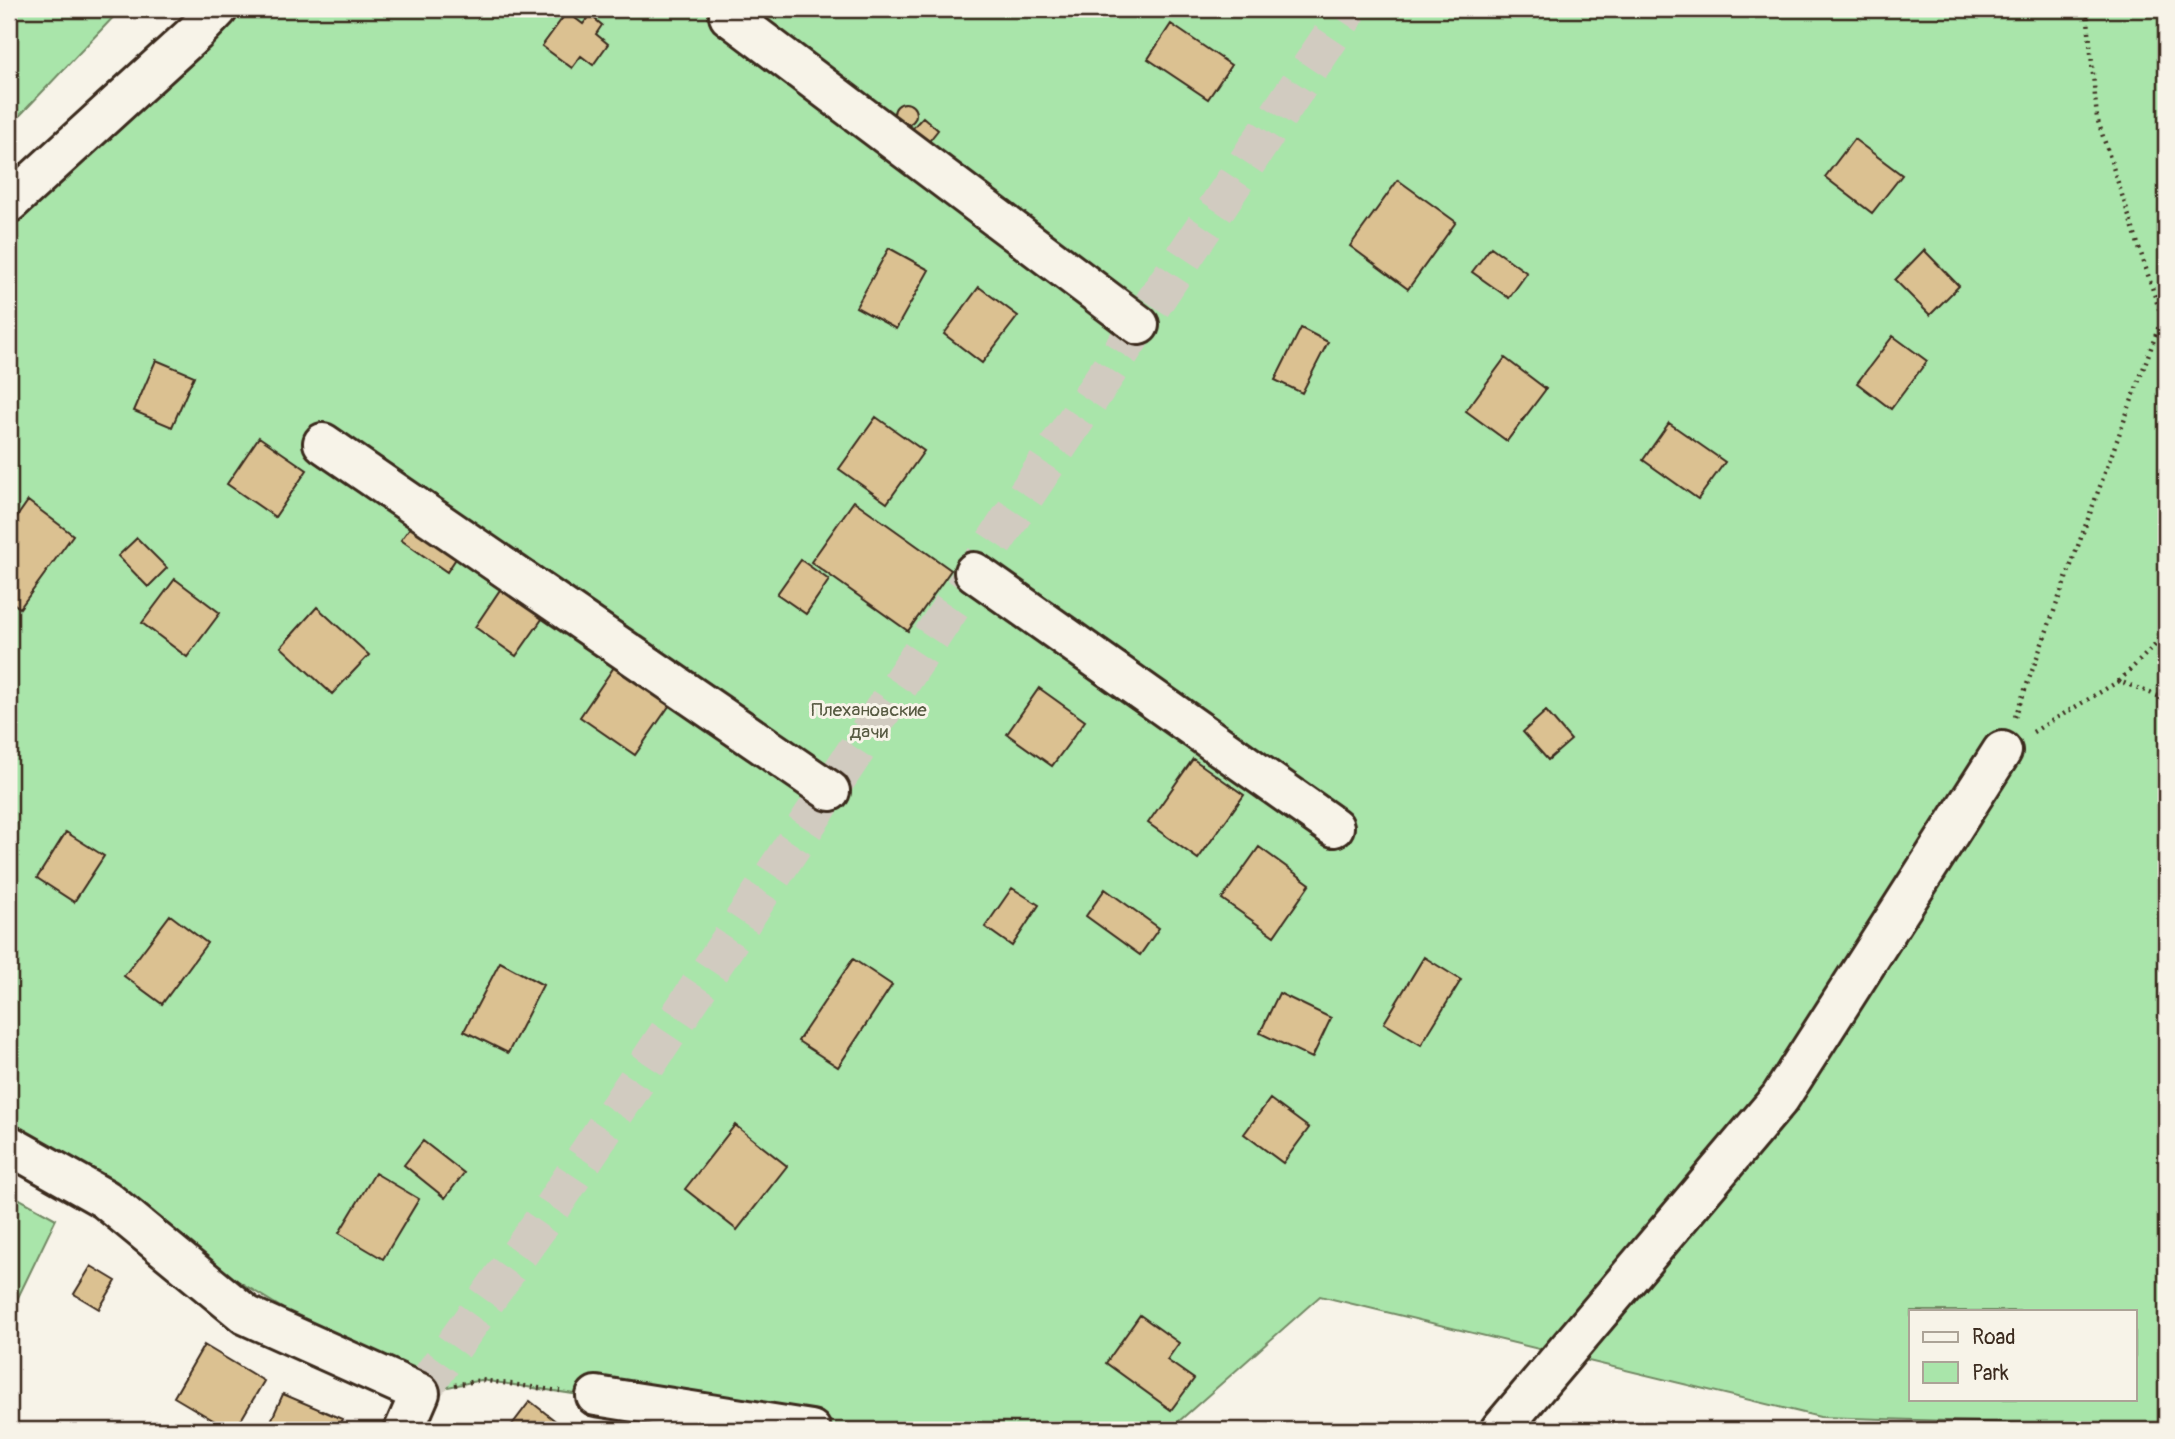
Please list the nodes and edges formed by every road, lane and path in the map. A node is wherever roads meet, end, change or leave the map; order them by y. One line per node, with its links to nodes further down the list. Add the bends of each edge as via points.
1 (218, 9): 4 (street)
2 (2087, 9): 11 (path, via 2097,118 2162,318)
3 (729, 16): 5 (street)
4 (9, 203)
5 (1139, 325)
6 (323, 443): 12 (street)
7 (974, 572): 13 (street)
8 (2166, 634): 9 (path)
9 (2119, 681): 10 (path); 11 (path)
10 (2166, 699)
11 (2003, 751): 19 (street, via 1780,1098)
12 (830, 790)
13 (1335, 827)
14 (9, 1145): 15 (street, via 105,1199 246,1315)
15 (420, 1393): 16 (path, via 481,1380); 17 (street)
16 (596, 1396): 18 (street)
17 (404, 1430)
18 (811, 1430)
19 (1500, 1430)

